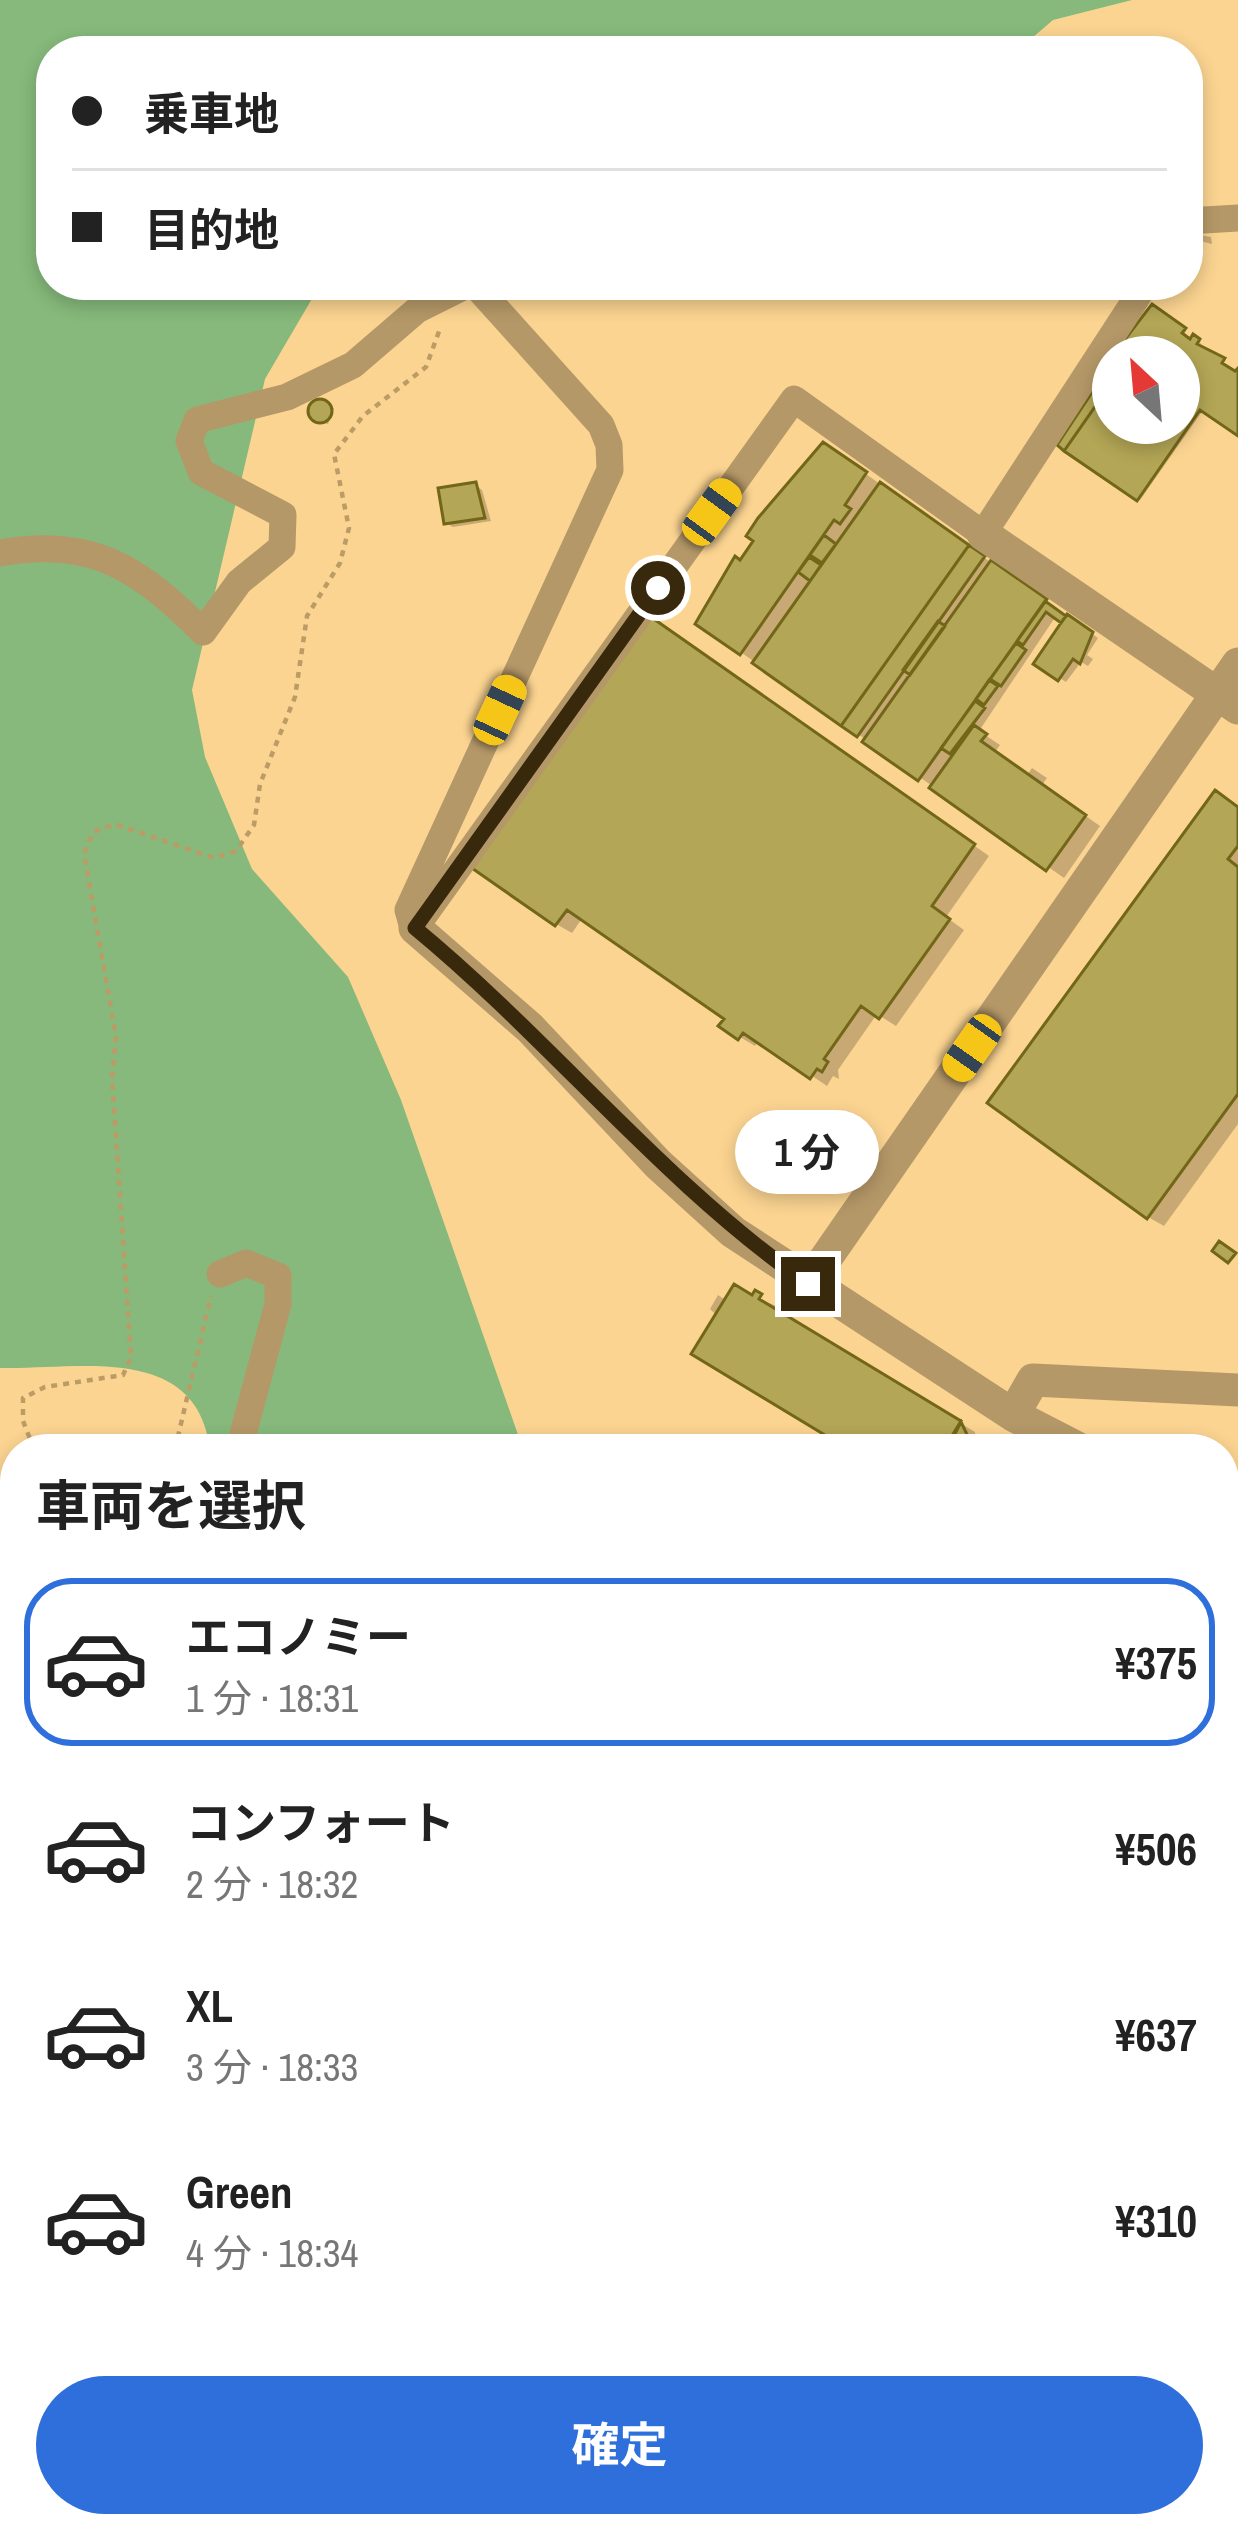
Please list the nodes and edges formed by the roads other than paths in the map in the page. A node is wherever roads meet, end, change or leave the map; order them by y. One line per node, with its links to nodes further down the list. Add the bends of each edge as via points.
1 (1238, 218): 2 (street)
2 (1203, 219)
3 (439, 300): 7 (street, via 353,365 287,397 197,420 189,441 201,472 283,515 286,535 203,632 152,582 111,560 76,549)
4 (485, 300): 10 (street, via 601,425 610,470 409,910)
5 (1134, 300): 6 (street)
6 (983, 534): 9 (street); 10 (street, via 794,399)
7 (0, 553)
8 (1238, 664): 9 (street)
9 (1228, 701): 12 (street)
10 (415, 928): 12 (street, via 530,1028 703,1205)
11 (220, 1274): 15 (street, via 246,1263 278,1276 278,1304)
12 (808, 1284): 14 (street)
13 (1238, 1390): 14 (street, via 1033,1381)
14 (1013, 1415): 16 (street)
15 (242, 1434)
16 (1042, 1434)

